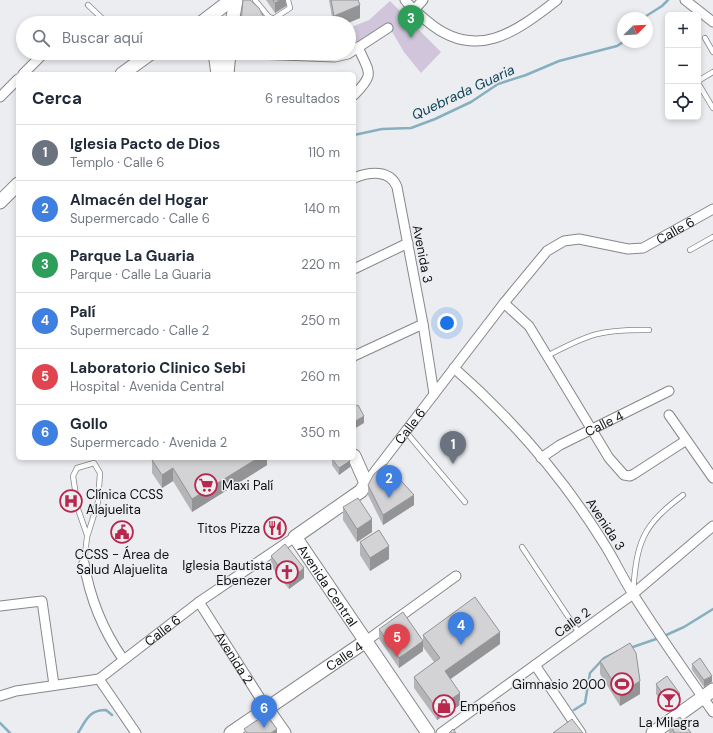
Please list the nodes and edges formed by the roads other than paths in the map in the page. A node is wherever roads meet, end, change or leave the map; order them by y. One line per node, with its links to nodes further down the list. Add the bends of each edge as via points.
1 (231, 0): 12 (street)
2 (236, 0): 13 (street)
3 (256, 0): 14 (lane)
4 (288, 0): 15 (lane, via 290,8)
5 (405, 0): 10 (street)
6 (423, 0): 10 (street)
7 (557, 0): 10 (street, via 510,33 485,42 458,39 446,34)
8 (686, 1): 16 (street)
9 (88, 5): 11 (lane)
10 (414, 10)
11 (100, 16)
12 (210, 16)
13 (233, 16)
14 (268, 16)
15 (276, 16)
16 (713, 22)
17 (388, 28): 19 (street)
18 (705, 38): 20 (lane)
19 (358, 47): 33 (street, via 369,75 367,82)
20 (713, 52)
21 (37, 60): 25 (street)
22 (138, 60): 26 (street)
23 (216, 60): 27 (street)
24 (228, 60): 28 (street)
25 (25, 72)
26 (124, 72)
27 (218, 72)
28 (227, 72)
29 (713, 72): 30 (lane)
30 (701, 80)
31 (16, 81): 34 (street)
32 (699, 84): 35 (lane)
33 (356, 93)
34 (0, 97)
35 (713, 108)
36 (356, 177): 41 (street, Avenida 3, via 365,174 382,174 391,178 397,187)
37 (16, 186): 38 (street)
38 (0, 202)
39 (713, 209): 44 (street, Calle 6, via 643,248 628,249 579,239 558,244 543,256)
40 (713, 237): 42 (lane)
41 (408, 243): 43 (street); 45 (street, Avenida 3)
42 (690, 250)
43 (356, 268)
44 (504, 303): 48 (street, via 529,326); 49 (street, Calle 6)
45 (423, 324): 47 (street); 51 (street, Avenida 3)
46 (649, 330): 48 (lane, via 594,334)
47 (356, 355)
48 (547, 356): 53 (street)
49 (454, 368): 51 (street, Calle 6); 56 (street, Avenida 3, via 483,393)
50 (670, 391): 53 (street, Calle 4)
51 (434, 394): 54 (street, Calle 6)
52 (669, 415): 55 (street)
53 (591, 429): 55 (street, via 619,471 630,476); 56 (street, Calle 4)
54 (406, 432): 59 (street, Calle 6); 61 (lane)
55 (686, 441): 58 (street)
56 (541, 458): 68 (street, Avenida 3, via 594,529)
57 (356, 460): 59 (street)
58 (713, 478)
59 (366, 483): 64 (street, Calle 6, via 355,496)
60 (683, 495): 68 (lane, via 652,522 644,535 636,566)
61 (465, 502)
62 (713, 526): 68 (street, Calle 2)
63 (87, 535): 63 (lane, via 98,502 100,473 94,463 78,468 73,476 78,509); 66 (lane)
64 (294, 536): 69 (street, Calle 6); 72 (street, Avenida Central)
65 (522, 547): 71 (lane)
66 (84, 563): 73 (street, via 89,592 112,642)
67 (456, 576): 72 (street, Calle 4)
68 (633, 594): 71 (street, Calle 2); 77 (street, Avenida 3, via 664,642)
69 (199, 602): 73 (street, Calle 6); 79 (street, Avenida 2)
70 (0, 606): 76 (street, via 42,601)
71 (579, 633): 74 (street, Calle 2)
72 (366, 641): 79 (street, Calle 4); 84 (street, Avenida Central)
73 (123, 659): 75 (street, Calle 6)
74 (535, 665): 85 (street, Calle 2); 86 (street)
75 (99, 679): 76 (street); 81 (street)
76 (54, 685): 78 (street)
77 (708, 694): 80 (street, Avenida 3); 87 (street)
78 (0, 696)
79 (267, 708): 82 (street, Calle 4); 83 (street, Avenida 2)
80 (713, 712)
81 (136, 733)
82 (231, 733)
83 (284, 733)
84 (428, 733)
85 (441, 733)
86 (581, 733)
87 (652, 733)

